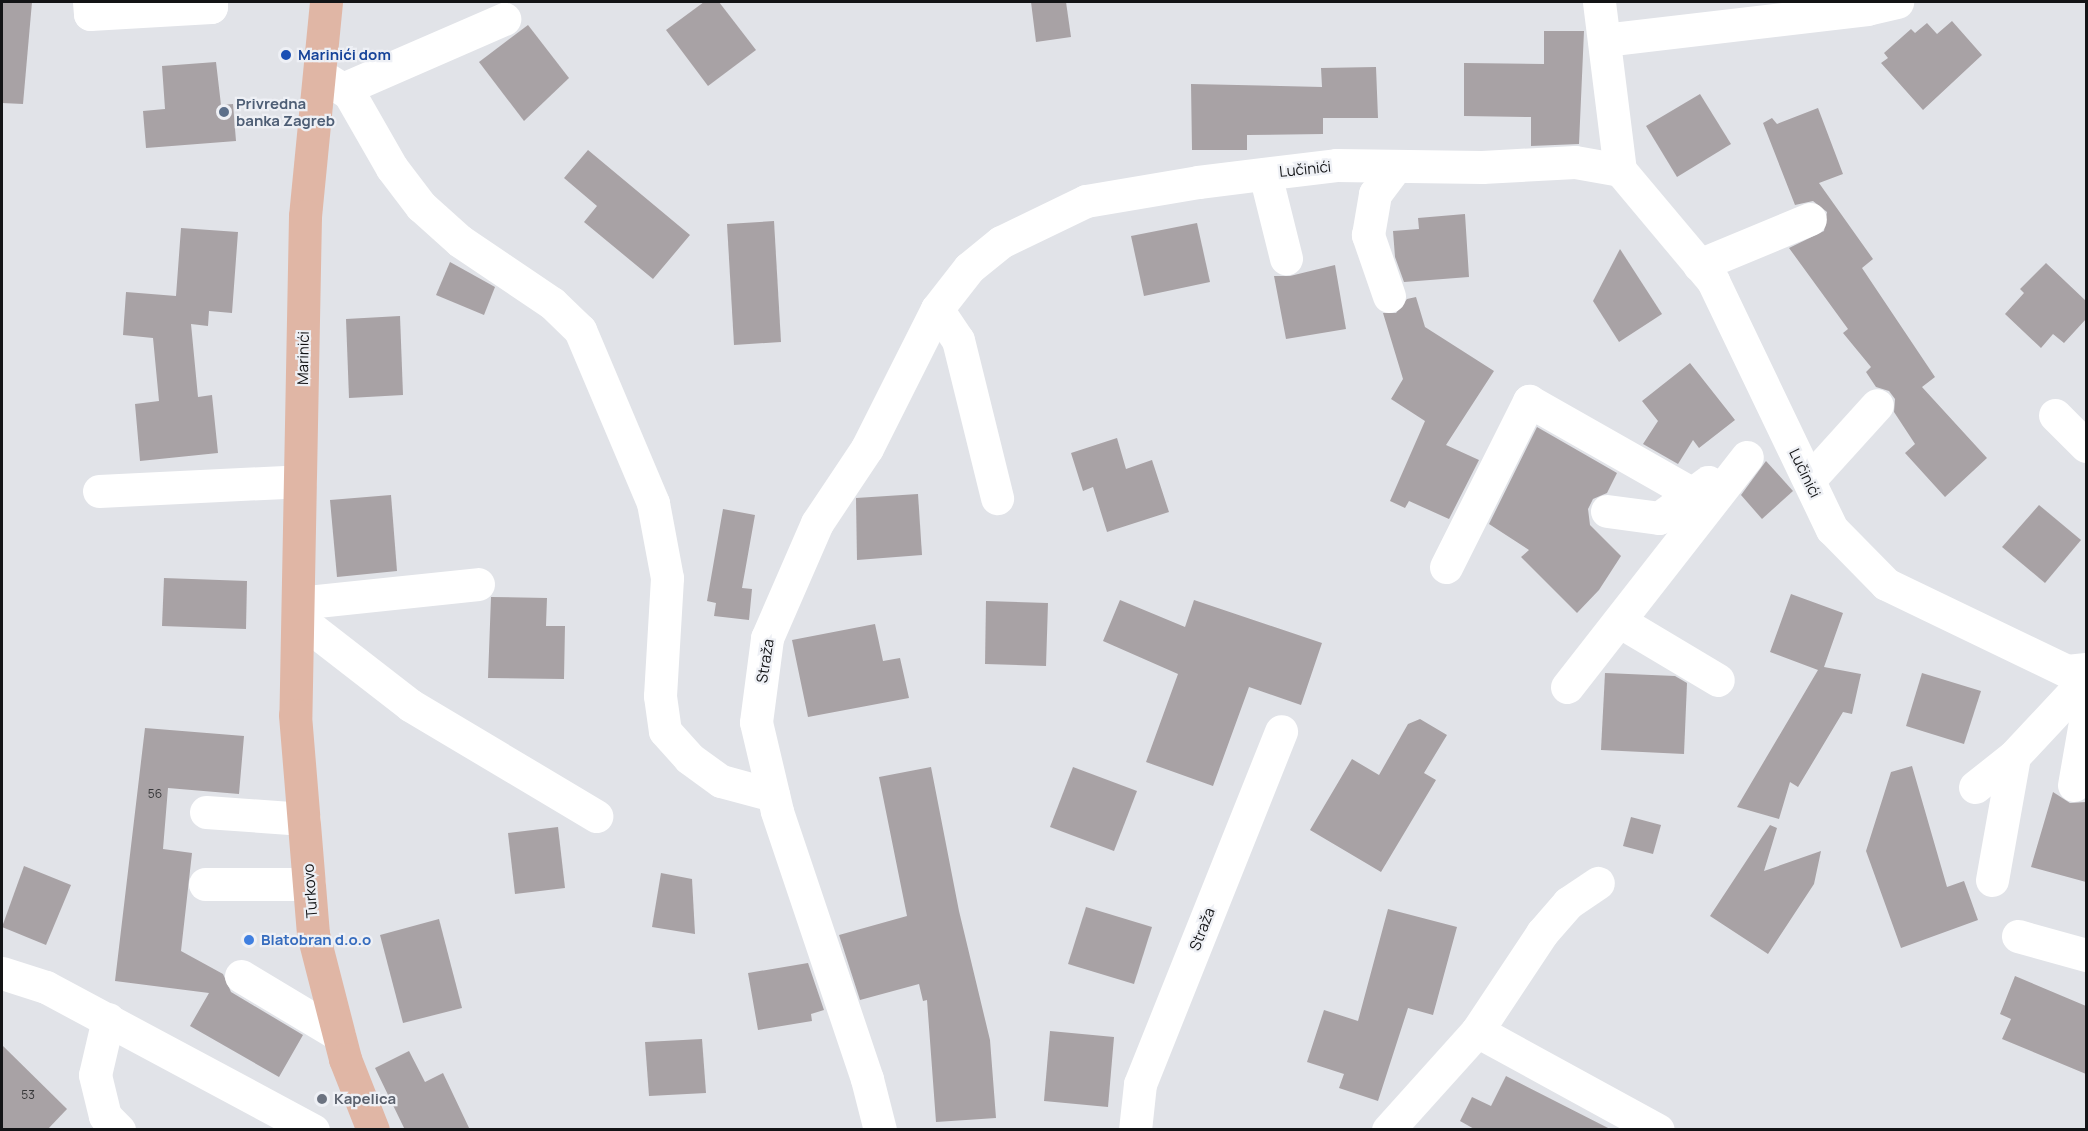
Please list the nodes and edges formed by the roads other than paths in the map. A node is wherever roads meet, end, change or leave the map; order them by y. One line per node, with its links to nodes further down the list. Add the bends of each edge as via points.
1 (89, 2): 2 (street, via 90,14 211,7)
2 (211, 2)
3 (326, 2): 8 (main road, Marinići)
4 (1599, 2): 7 (street)
5 (1882, 5): 7 (street)
6 (504, 19): 8 (street)
7 (1604, 40): 10 (street)
8 (332, 82): 24 (main road, Marinići, via 305,216); 43 (street, via 363,115 392,168 421,206 460,241 552,303 580,330 653,503 667,578 660,696 665,731 689,758 721,781)
9 (1396, 166): 10 (street, Lučinići, via 1575,162); 11 (street, Lučinići, via 1336,165); 16 (street, via 1375,194 1368,235)
10 (1620, 170): 15 (street, Lučinići)
11 (1265, 174): 13 (street, Lučinići, via 1086,201); 14 (street)
12 (1810, 219): 15 (street)
13 (1001, 242): 17 (street, Straža, via 969,268)
14 (1286, 258)
15 (1699, 265): 20 (street, Lučinići, via 1713,281)
16 (1389, 296)
17 (937, 309): 27 (street, via 958,340); 43 (street, Straža, via 867,448 817,523 767,638 756,722)
18 (1877, 405): 23 (street)
19 (2055, 416): 21 (street)
20 (1784, 430): 22 (street); 23 (street, Lučinići)
21 (2086, 446)
22 (1747, 457): 26 (street); 32 (street)
23 (1809, 480): 33 (street, Lučinići, via 1833,529 1886,584 2067,671)
24 (300, 481): 25 (street); 31 (main road, Marinići)
25 (99, 491)
26 (1691, 493): 28 (street, via 1659,518); 29 (street, via 1529,401)
27 (997, 498)
28 (1607, 512)
29 (1446, 567)
30 (478, 584): 31 (street)
31 (298, 611): 37 (main road, Marinići); 45 (street, via 410,705)
32 (1619, 621): 35 (street); 36 (street)
33 (2086, 669)
34 (2086, 679): 40 (street)
35 (1718, 680)
36 (1567, 687)
37 (295, 715): 46 (main road, Turkovo)
38 (2086, 716): 41 (street)
39 (1281, 731): 62 (street, Straža, via 1140,1084)
40 (2014, 756): 42 (street); 47 (street)
41 (2074, 785)
42 (1975, 787)
43 (773, 795): 61 (street, Straža, via 867,1079)
44 (206, 812): 46 (street)
45 (596, 816)
46 (304, 819): 50 (main road, Turkovo)
47 (1992, 880)
48 (1598, 883): 56 (street, via 1568,903 1542,933)
49 (205, 884): 50 (street)
50 (309, 884): 57 (main road, Turkovo, via 313,934)
51 (2018, 936): 52 (street)
52 (2086, 955)
53 (2, 973): 55 (street, via 46,987)
54 (241, 976): 57 (street)
55 (108, 1019): 58 (street, via 95,1075 105,1116); 59 (street)
56 (1477, 1031): 63 (street); 64 (street)
57 (339, 1035): 60 (main road, Turkovo)
58 (119, 1130)
59 (313, 1130)
60 (374, 1130)
61 (880, 1130)
62 (1135, 1130)
63 (1388, 1130)
64 (1658, 1130)

